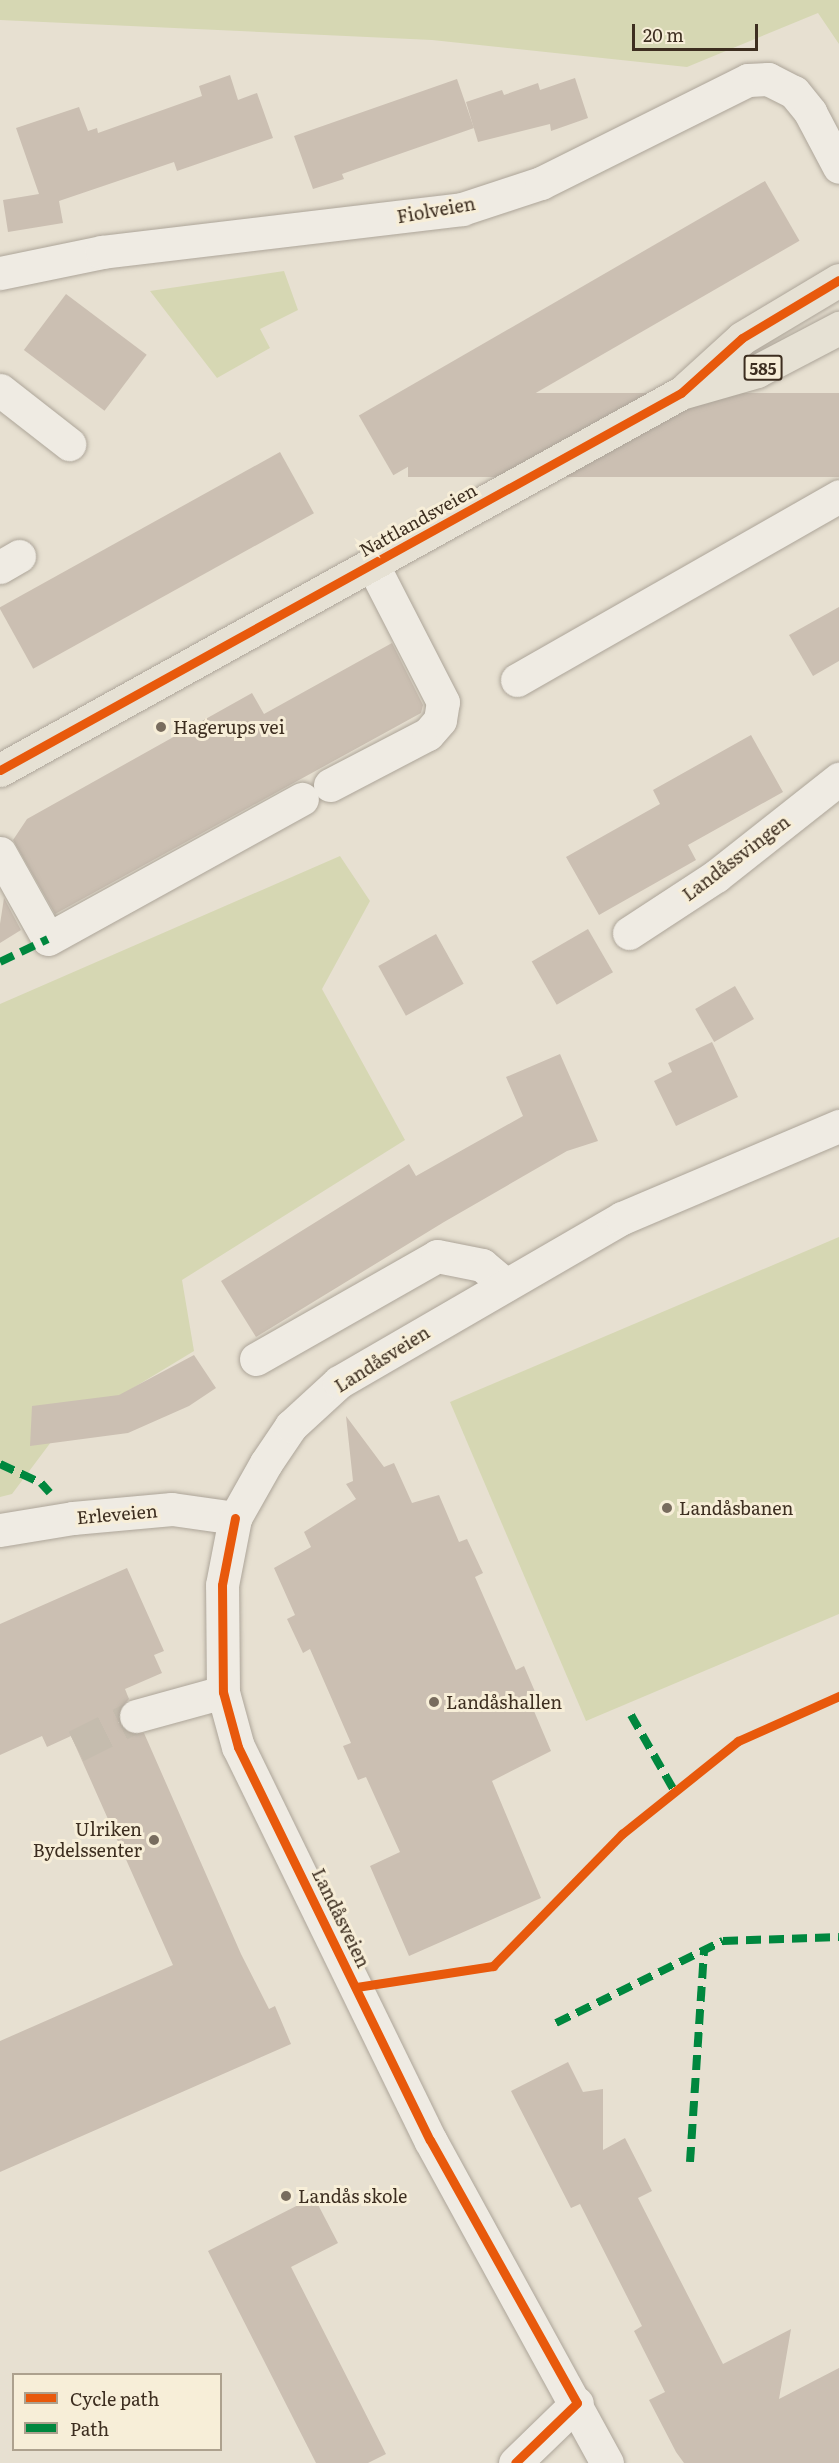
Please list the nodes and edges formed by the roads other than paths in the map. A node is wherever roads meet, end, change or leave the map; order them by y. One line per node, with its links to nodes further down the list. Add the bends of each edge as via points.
1 (839, 166): 2 (street, Fiolveien, via 810,112 794,92 768,79 748,80 541,183 462,209 102,252)
2 (0, 273)
3 (839, 280): 6 (main road, Nattlandsveien / 585, via 742,338)
4 (839, 328): 6 (main road, Nattlandsveien / 585, via 758,371)
5 (0, 390): 7 (street)
6 (681, 393): 9 (main road, Nattlandsveien / 585)
7 (69, 444)
8 (839, 496): 10 (street)
9 (372, 564): 11 (main road, Nattlandsveien / 585); 13 (street, Nattlandsveien, via 443,702 440,720 428,734 48,939)
10 (517, 680)
11 (0, 770)
12 (839, 779): 14 (street, Landåssvingen, via 717,876)
13 (0, 853)
14 (629, 933)
15 (839, 1126): 16 (street, Landåsveien, via 622,1218)
16 (506, 1286): 17 (street, via 482,1265 437,1256); 18 (street, Landåsveien, via 339,1382 291,1426)
17 (256, 1359)
18 (235, 1518): 19 (street, Erleveien, via 172,1509 73,1518); 20 (street, Landåsveien, via 222,1585)
19 (0, 1530)
20 (223, 1692): 21 (street); 22 (street, Landåsveien, via 238,1747 430,2140)
21 (136, 1716)
22 (577, 2403): 23 (street); 24 (street, Landåsveien)
23 (515, 2463)
24 (607, 2463)

